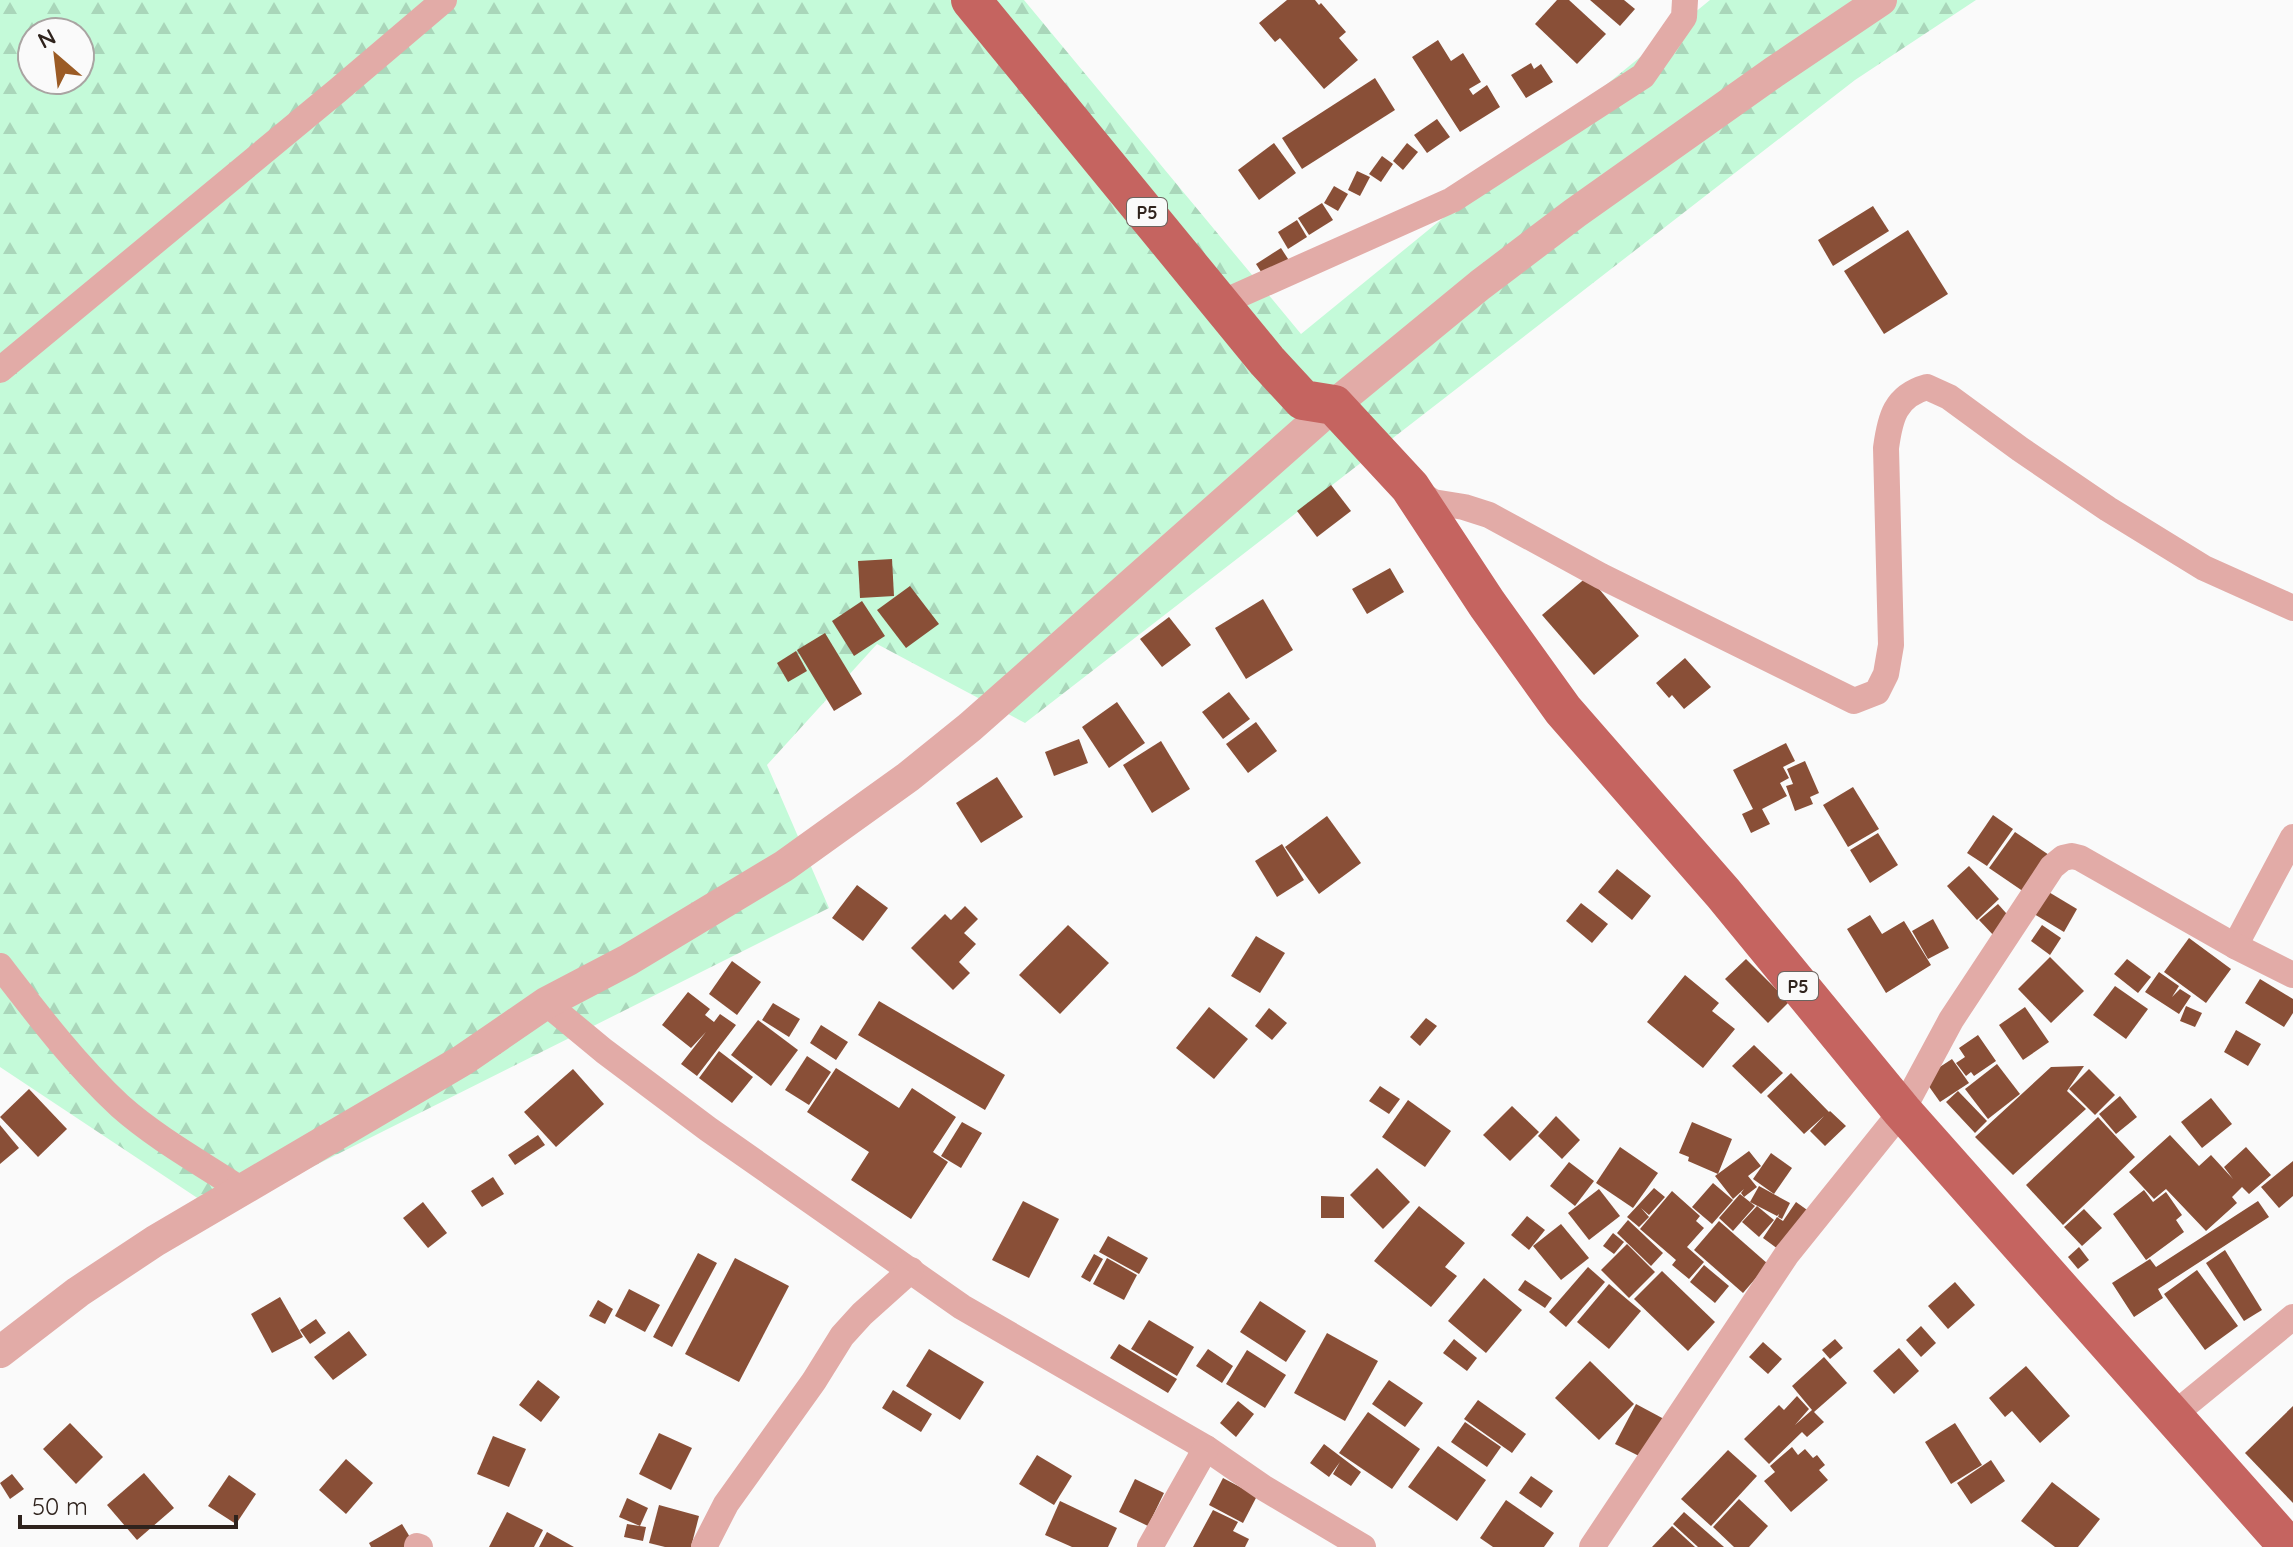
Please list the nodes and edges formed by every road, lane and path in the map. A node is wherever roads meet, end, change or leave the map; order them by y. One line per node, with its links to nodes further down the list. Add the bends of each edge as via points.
1 (444, 0): 6 (street)
2 (971, 0): 5 (main road, P5)
3 (1685, 0): 5 (street, via 1684,17 1643,76 1452,200)
4 (1881, 0): 7 (street, via 1575,213)
5 (1221, 303): 7 (main road, P5, via 1303,400)
6 (0, 370)
7 (1334, 405): 8 (main road, P5); 14 (street, via 908,777 784,866)
8 (1410, 487): 9 (street, via 1433,502 1489,515 1854,701 1877,692 1891,645 1886,448 1890,419 1901,402 1927,387 2204,568); 15 (main road, P5, via 1563,710 1723,893)
9 (2293, 608)
10 (2293, 837): 11 (street)
11 (2235, 946): 13 (street); 15 (street, via 2080,858 2063,858 2031,897 1951,1020)
12 (0, 966): 16 (street, via 53,1034 123,1108)
13 (2293, 975)
14 (546, 1003): 16 (street, via 463,1060); 17 (street, via 685,1112)
15 (1902, 1111): 20 (main road, P5); 25 (street, via 1787,1254)
16 (242, 1190): 19 (street, via 91,1283)
17 (911, 1270): 21 (street, via 962,1307); 22 (street, via 842,1336 726,1504)
18 (2293, 1317): 20 (street)
19 (0, 1352)
20 (2172, 1416): 26 (main road, P5)
21 (1206, 1448): 23 (street); 24 (street)
22 (704, 1547)
23 (1150, 1547)
24 (1363, 1547)
25 (1592, 1547)
26 (2289, 1547)

